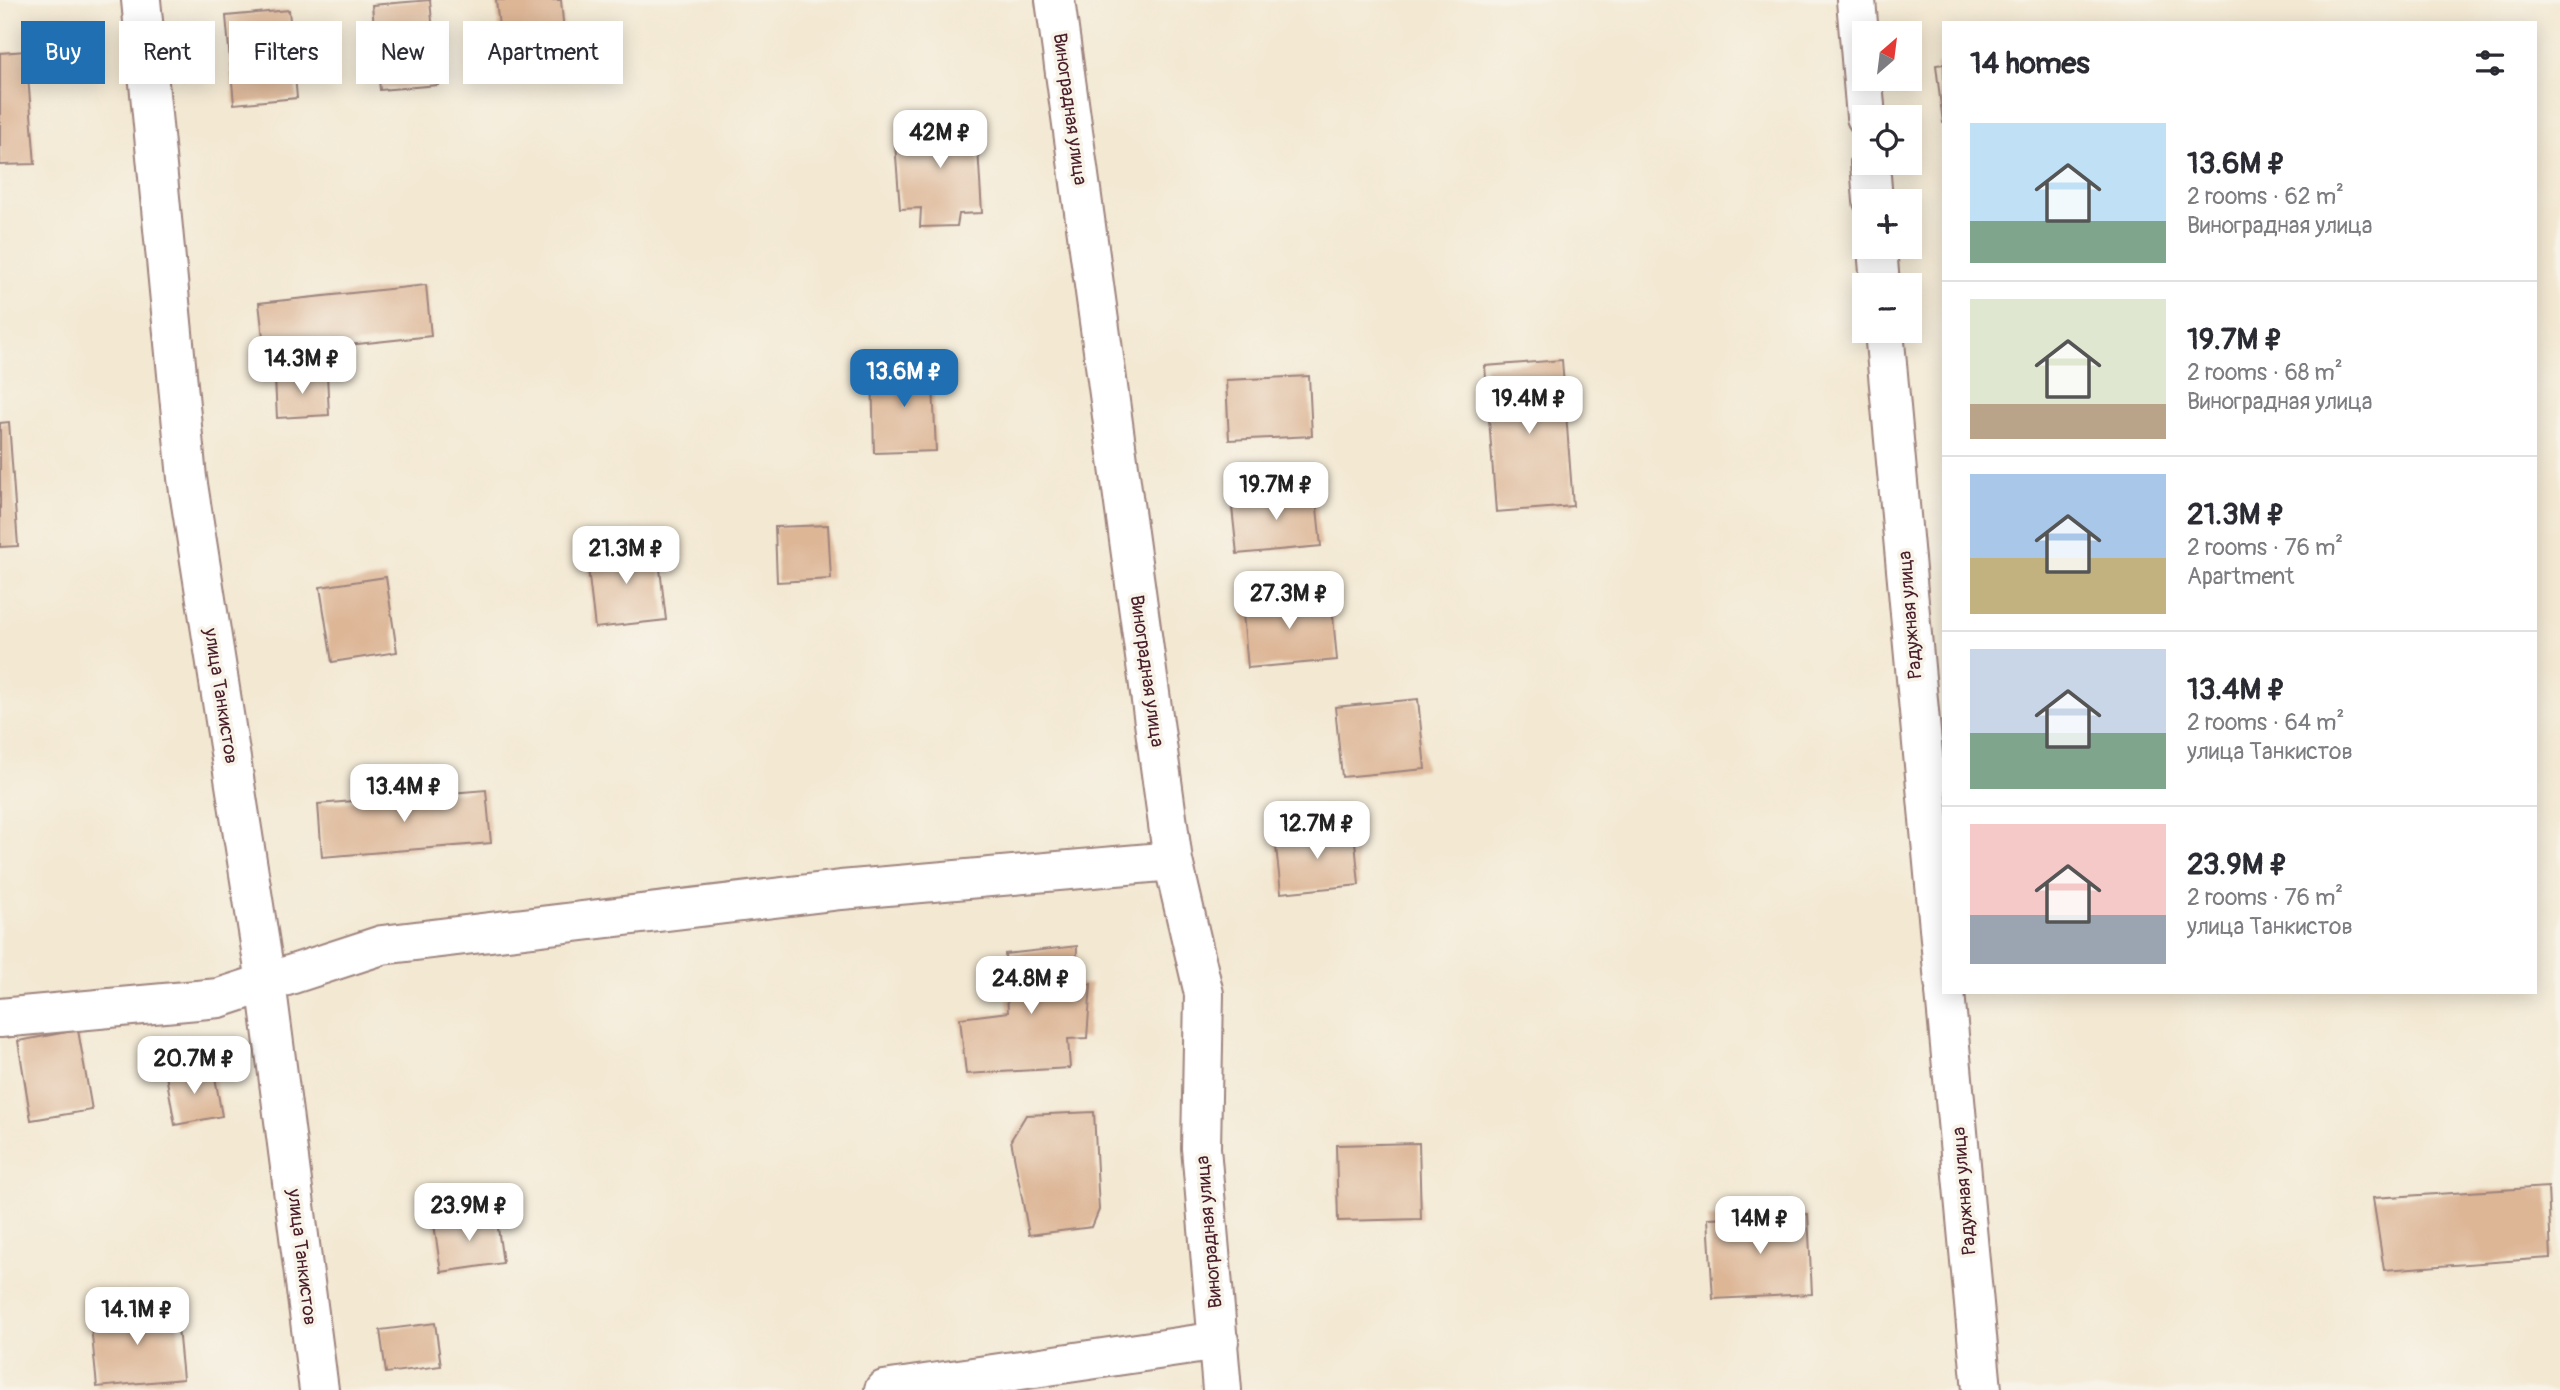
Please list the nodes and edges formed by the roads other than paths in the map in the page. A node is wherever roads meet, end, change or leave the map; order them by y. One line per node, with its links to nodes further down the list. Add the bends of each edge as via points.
1 (141, 0): 8 (street, улица Танкистов, via 187,478)
2 (1055, 0): 6 (street, Виноградная улица)
3 (1856, 0): 4 (street)
4 (1865, 105)
5 (1885, 343): 7 (street, Радужная улица)
6 (1172, 861): 8 (street, via 841,890 382,945); 11 (street, Виноградная улица, via 1204,994 1202,1148)
7 (1942, 960)
8 (266, 982): 10 (street, via 219,998); 12 (street, улица Танкистов)
9 (1945, 994): 15 (street, Радужная улица)
10 (0, 1017)
11 (1219, 1341): 13 (street); 14 (street, Виноградная улица)
12 (319, 1390)
13 (884, 1390)
14 (1222, 1390)
15 (1982, 1390)

